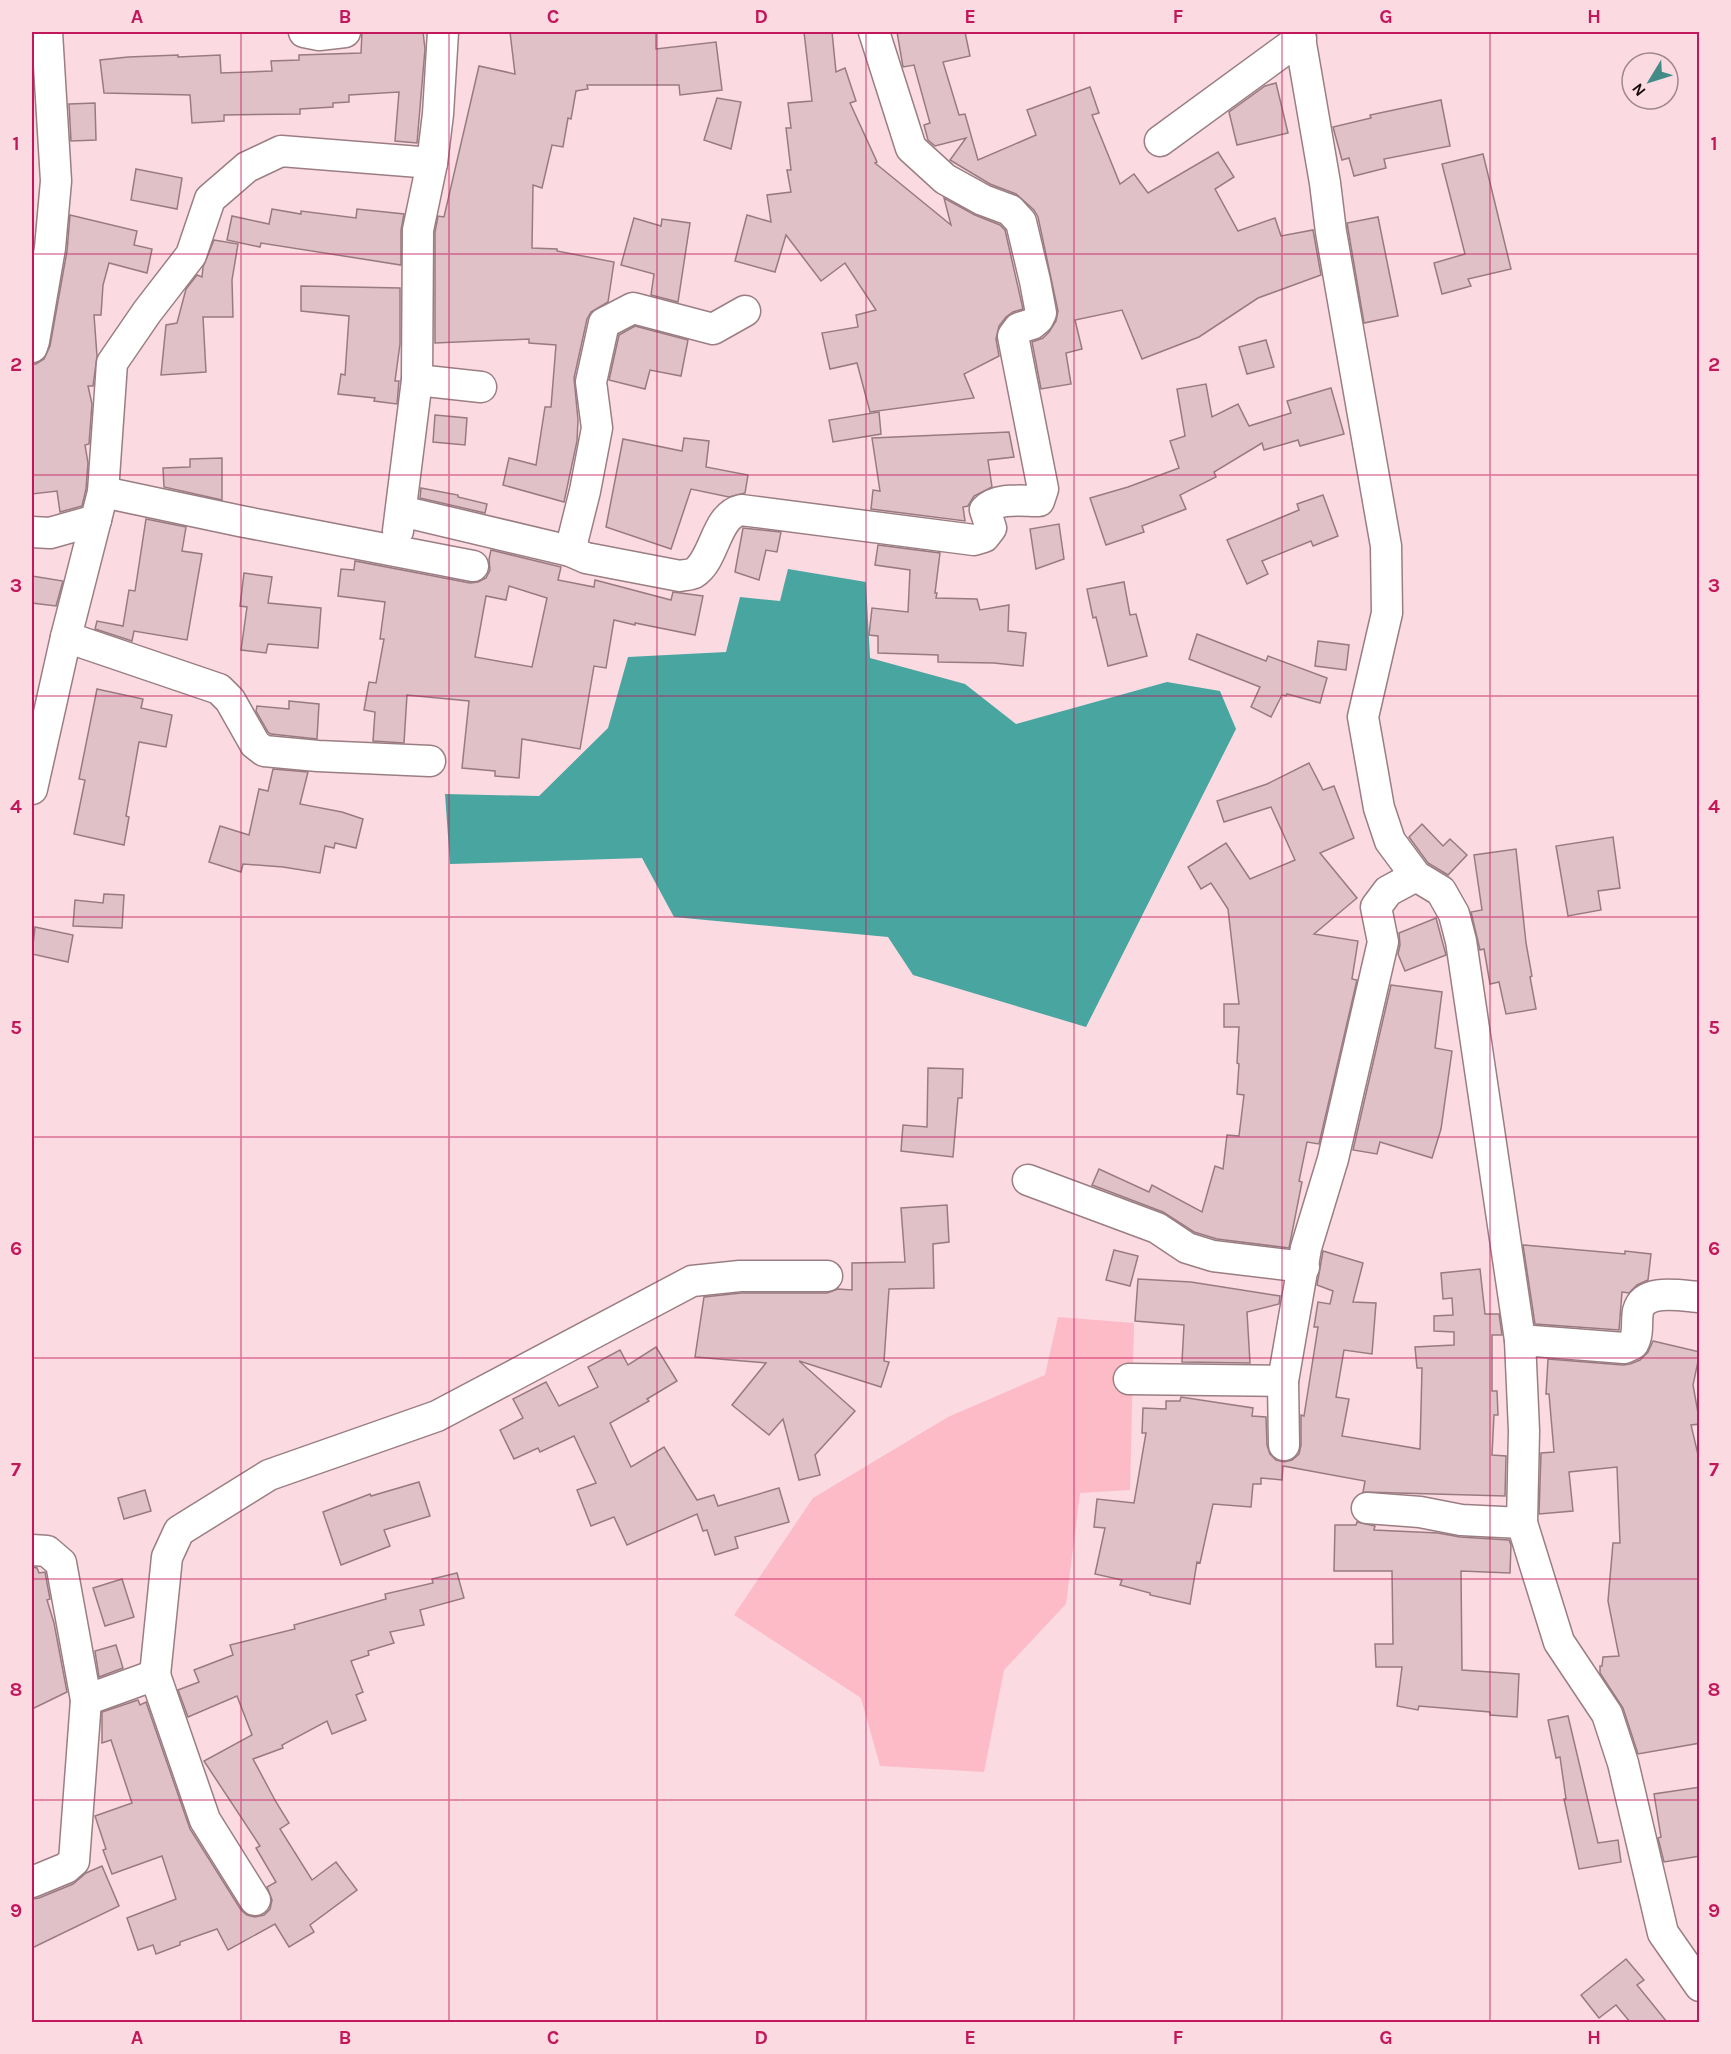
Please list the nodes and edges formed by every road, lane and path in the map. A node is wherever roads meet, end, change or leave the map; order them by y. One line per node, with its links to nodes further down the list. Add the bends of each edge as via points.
1 (47, 32): 10 (street, via 56,181 50,248)
2 (304, 32): 3 (street)
3 (345, 32)
4 (443, 32): 8 (street)
5 (874, 32): 17 (street, via 911,148 945,178 1010,210 1021,222 1041,313 1013,336 1043,489 1040,501 996,502 989,506 985,510 990,528 984,537 974,540 733,511 704,561 694,573 680,576 586,558)
6 (1300, 35): 7 (street); 22 (street, via 1386,546 1387,613 1364,717 1379,808 1390,841)
7 (1160, 141)
8 (432, 163): 11 (street, via 418,231); 13 (street, via 281,150 248,167 210,199 191,255 112,363)
9 (745, 311): 17 (street, via 713,329 633,308 604,323 591,382 597,428)
10 (32, 347)
11 (417, 380): 12 (street); 14 (street)
12 (481, 387)
13 (99, 506): 15 (street, via 50,533); 16 (street, via 240,521); 19 (street)
14 (401, 511): 16 (street); 17 (street)
15 (32, 532)
16 (395, 550): 18 (street)
17 (570, 551)
18 (473, 566)
19 (66, 637): 20 (street, via 219,689 230,700 255,744 264,751); 21 (street)
20 (430, 761)
21 (32, 789)
22 (1416, 876): 24 (street, via 1388,891 1376,907 1383,942); 27 (street, via 1441,891 1455,914)
23 (1028, 1180): 24 (street, via 1157,1228 1187,1248 1213,1256)
24 (1304, 1267): 29 (street)
25 (827, 1276): 34 (street, via 740,1276 692,1281 437,1416 269,1475 179,1531 166,1557)
26 (1700, 1297): 27 (street, via 1647,1298 1639,1308 1634,1344 1624,1348)
27 (1520, 1340): 32 (street, via 1524,1431)
28 (1129, 1379): 29 (street)
29 (1283, 1382): 30 (street)
30 (1284, 1445)
31 (1367, 1508): 32 (street)
32 (1522, 1523): 38 (street, via 1558,1642 1607,1714 1623,1763 1663,1933)
33 (32, 1550): 35 (street, via 47,1551 60,1563)
34 (155, 1675): 35 (street); 37 (street, via 205,1821)
35 (86, 1701): 36 (street, via 74,1861)
36 (32, 1882)
37 (255, 1900)
38 (1696, 1975)

